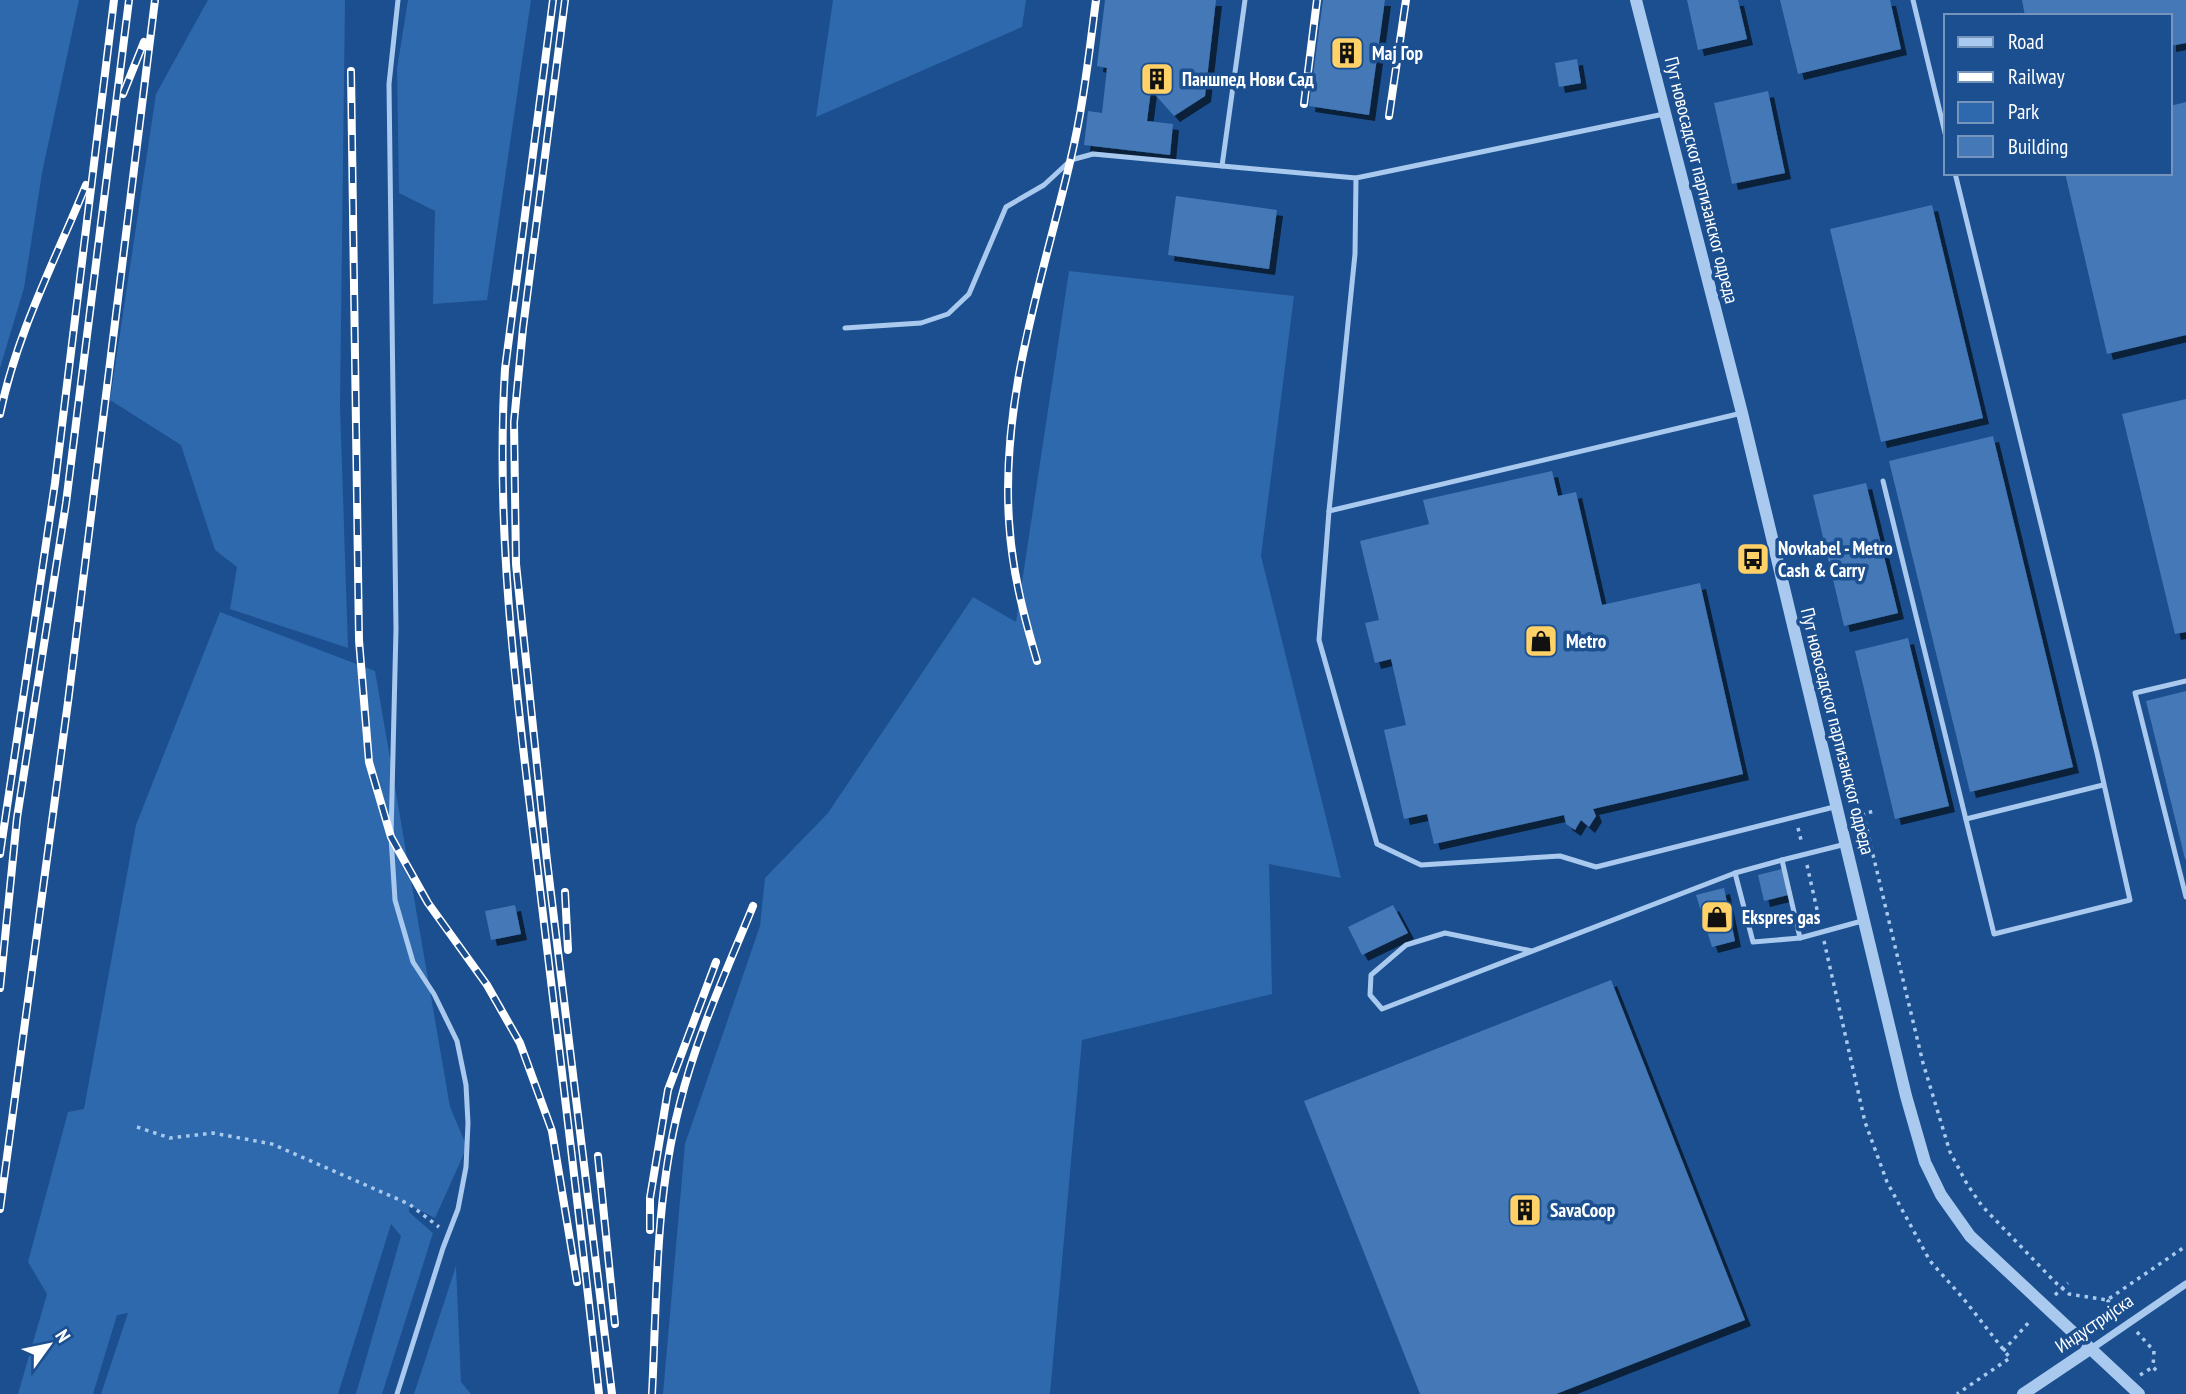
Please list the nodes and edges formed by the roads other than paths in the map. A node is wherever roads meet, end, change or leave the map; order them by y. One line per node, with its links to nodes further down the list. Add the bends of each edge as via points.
1 (398, 0): 27 (lane, via 389,84 396,629 391,837 395,900 413,962 435,994 457,1041 468,1123 458,1209)
2 (1245, 0): 7 (lane)
3 (1636, 0): 5 (street, Пут новосадског партизанског одреда)
4 (1913, 0): 6 (lane)
5 (1665, 114): 9 (lane); 11 (street, Пут новосадског партизанског одреда)
6 (1944, 129)
7 (1223, 166): 9 (lane); 10 (lane, via 1093,154 1071,160 1044,184 1006,207 969,294 948,314 921,323)
8 (1955, 175): 15 (lane)
9 (1356, 178): 13 (lane, via 1355,254)
10 (845, 328)
11 (1742, 413): 13 (lane); 16 (street, Пут новосадског партизанског одреда)
12 (1883, 481): 17 (lane)
13 (1329, 512): 16 (lane, via 1319,640 1377,844 1421,865 1560,856 1596,867)
14 (2186, 681): 21 (lane, via 2135,693)
15 (2103, 785): 17 (lane); 17 (lane, via 2130,900 1994,934)
16 (1838, 812): 18 (street, Пут новосадског партизанског одреда)
17 (1966, 819)
18 (1846, 844): 19 (lane); 22 (street, Пут новосадског партизанског одреда)
19 (1782, 860): 20 (lane); 23 (lane)
20 (1735, 873): 23 (lane, via 1753,942); 24 (lane)
21 (2186, 897)
22 (1864, 921): 23 (lane); 26 (street, Пут новосадског партизанског одреда, via 1906,1096 1925,1162 1941,1195 1970,1236)
23 (1800, 938)
24 (1532, 951): 24 (lane, via 1382,1009 1370,995 1371,975 1406,944 1445,933)
25 (2186, 1284): 26 (street, Индустријска)
26 (2090, 1349): 28 (street, Индустријска); 29 (street, Пут новосадског партизанског одреда)
27 (397, 1394)
28 (2023, 1394)
29 (2138, 1394)

